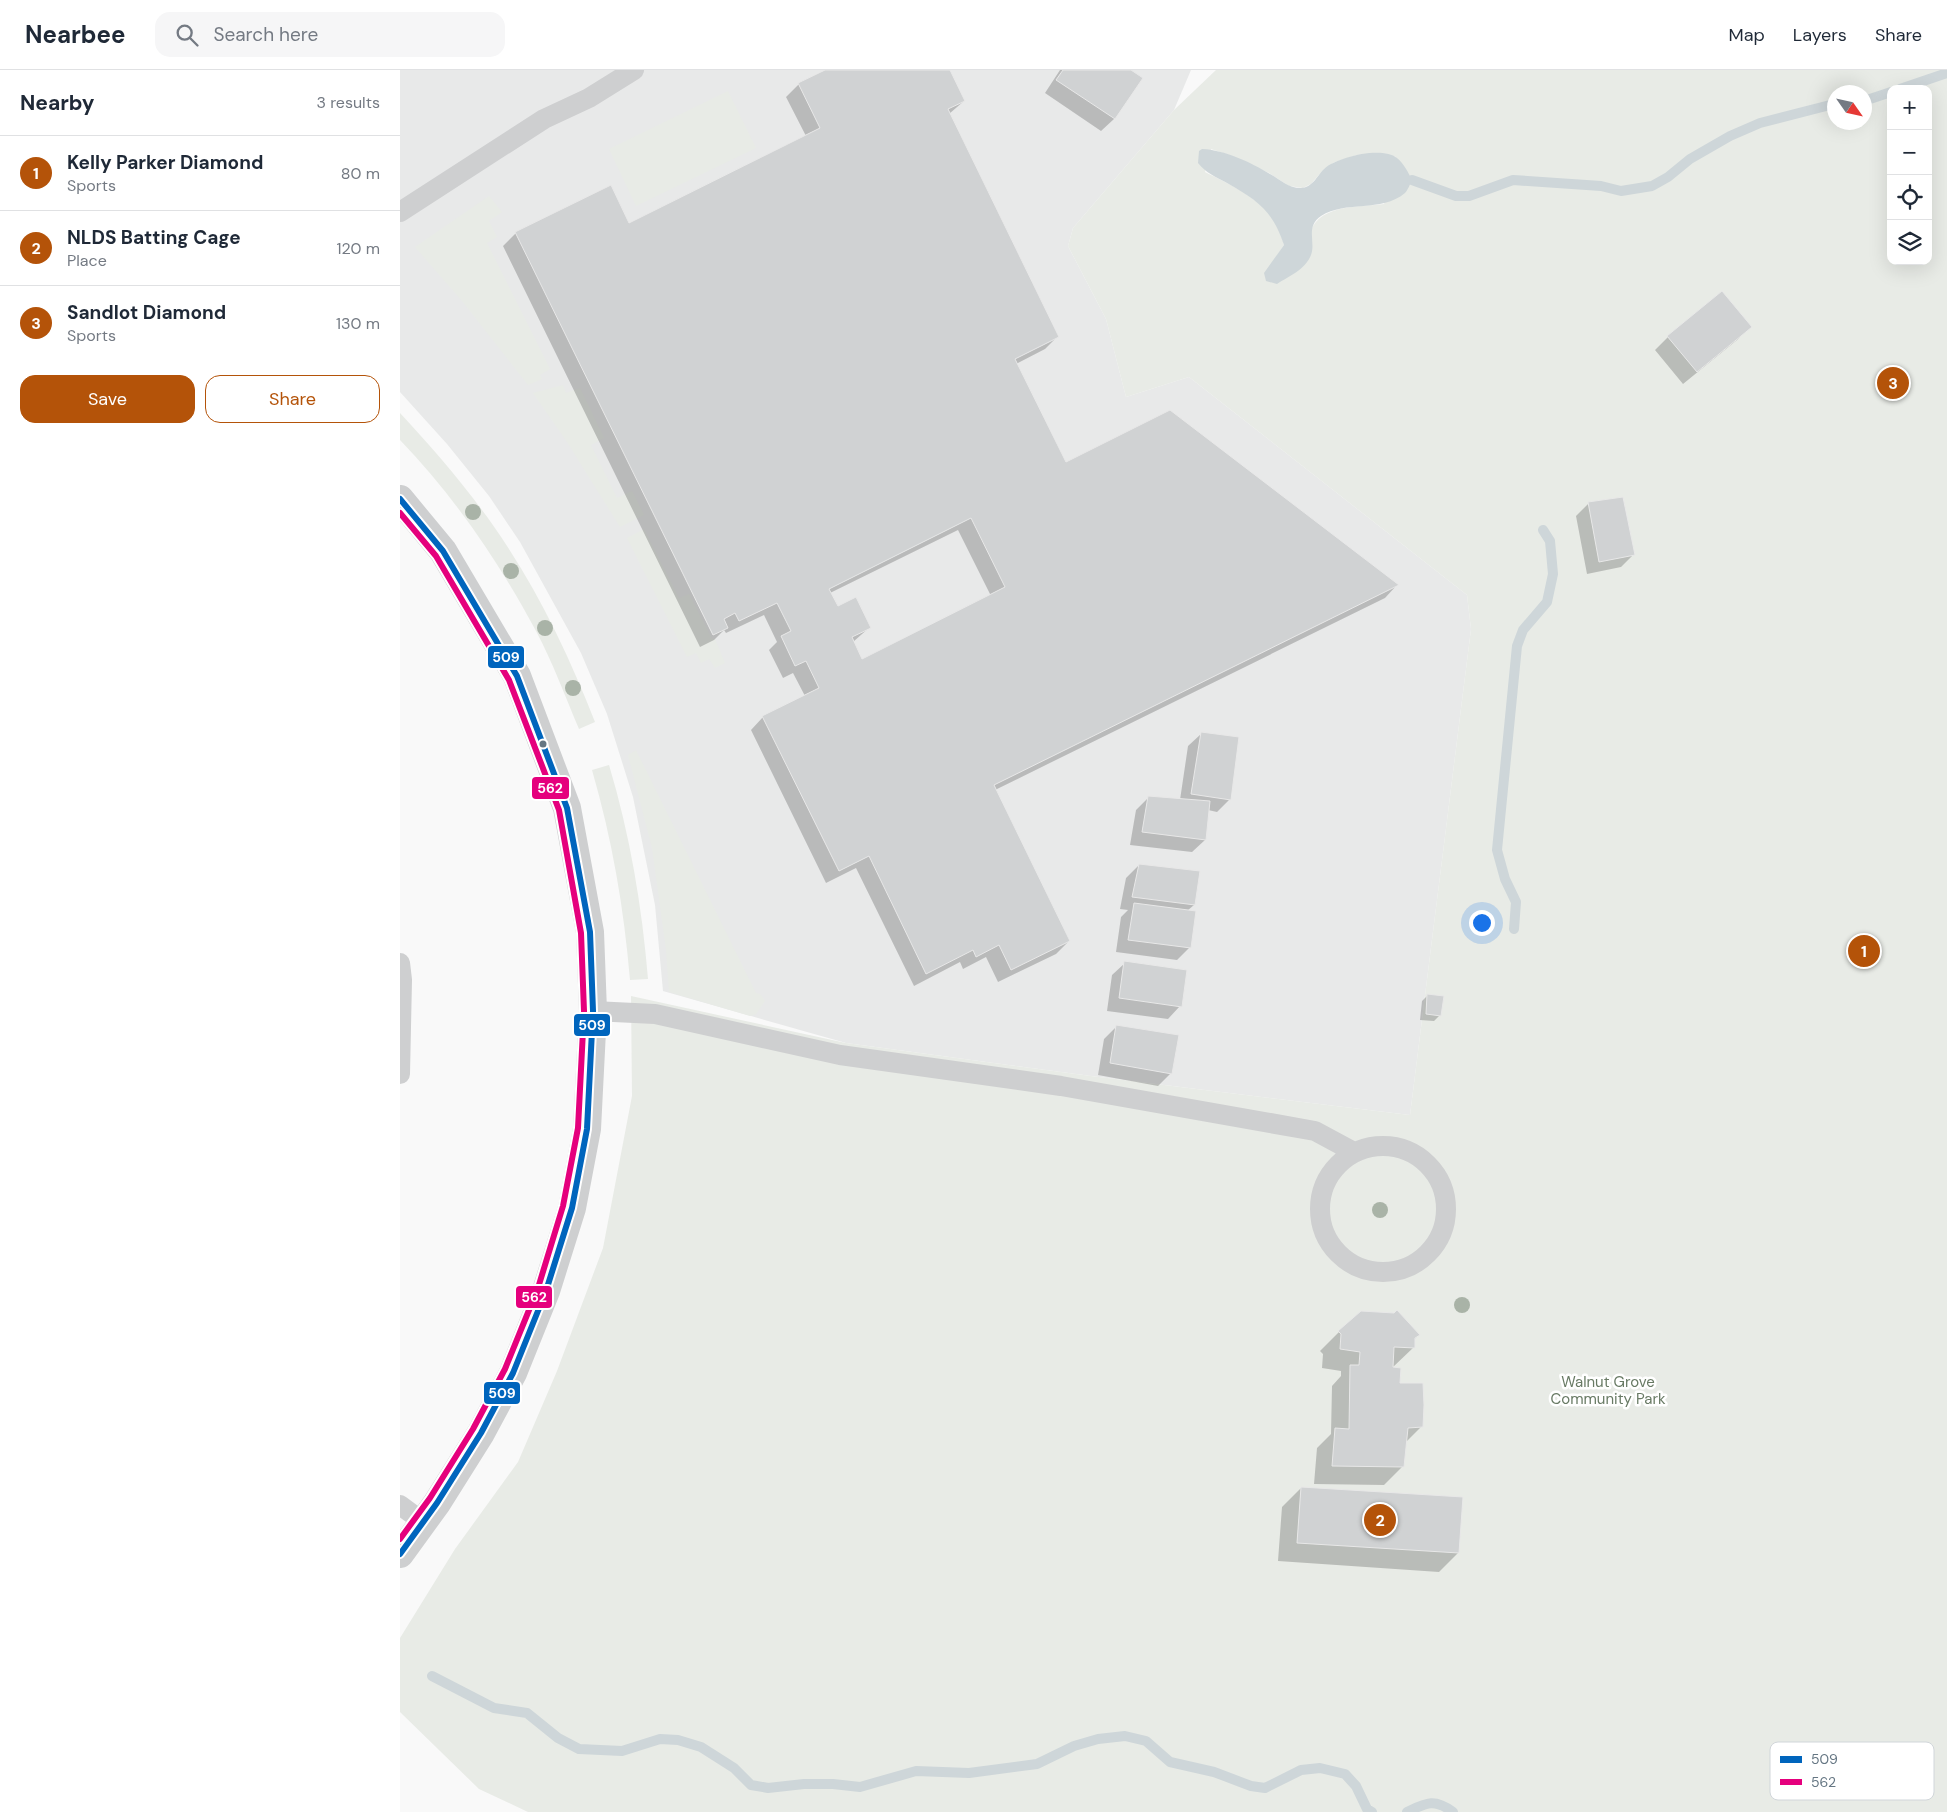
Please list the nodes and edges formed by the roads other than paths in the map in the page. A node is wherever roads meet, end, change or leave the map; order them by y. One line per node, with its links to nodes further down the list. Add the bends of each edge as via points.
1 (634, 70): 2 (lane, via 589,98 544,119)
2 (400, 212)
3 (400, 499): 5 (street, via 443,551 521,685 567,808 590,932)
4 (400, 963): 6 (lane)
5 (593, 1011): 7 (lane, via 655,1014 840,1055 1078,1089 1315,1131); 9 (street, via 587,1129 572,1208 546,1291 513,1373 481,1433)
6 (400, 1074)
7 (1354, 1152): 7 (lane, via 1327,1178 1321,1196 1320,1215 1325,1234 1335,1251 1351,1264 1370,1271 1390,1272 1409,1266 1426,1255 1439,1239 1446,1220 1446,1199 1440,1180 1428,1164 1412,1152 1392,1146)
8 (400, 1505): 9 (lane)
9 (423, 1522): 10 (street)
10 (400, 1554)

